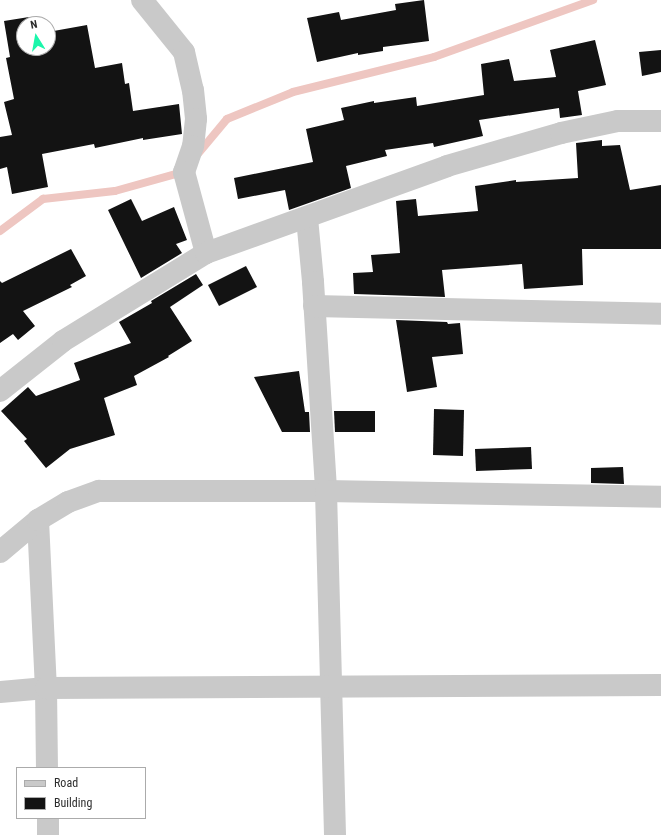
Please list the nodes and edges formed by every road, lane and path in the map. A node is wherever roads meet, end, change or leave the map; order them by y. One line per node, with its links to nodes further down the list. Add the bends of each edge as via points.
1 (142, 0): 4 (street, via 184,52 193,90 196,119 194,146 184,172)
2 (661, 121): 3 (street, via 618,121 561,133 447,166)
3 (307, 218): 4 (street); 5 (street)
4 (206, 253): 7 (street, via 64,341)
5 (314, 306): 6 (street); 8 (street)
6 (661, 314)
7 (0, 391)
8 (326, 491): 9 (street); 10 (street, via 99,491 68,502); 12 (street)
9 (661, 497)
10 (38, 520): 11 (street); 14 (street)
11 (0, 552)
12 (331, 685): 13 (street); 14 (street); 19 (street)
13 (661, 685)
14 (46, 688): 15 (street); 16 (street)
15 (0, 692)
16 (47, 767)
17 (48, 819): 18 (street)
18 (48, 835)
19 (335, 835)

